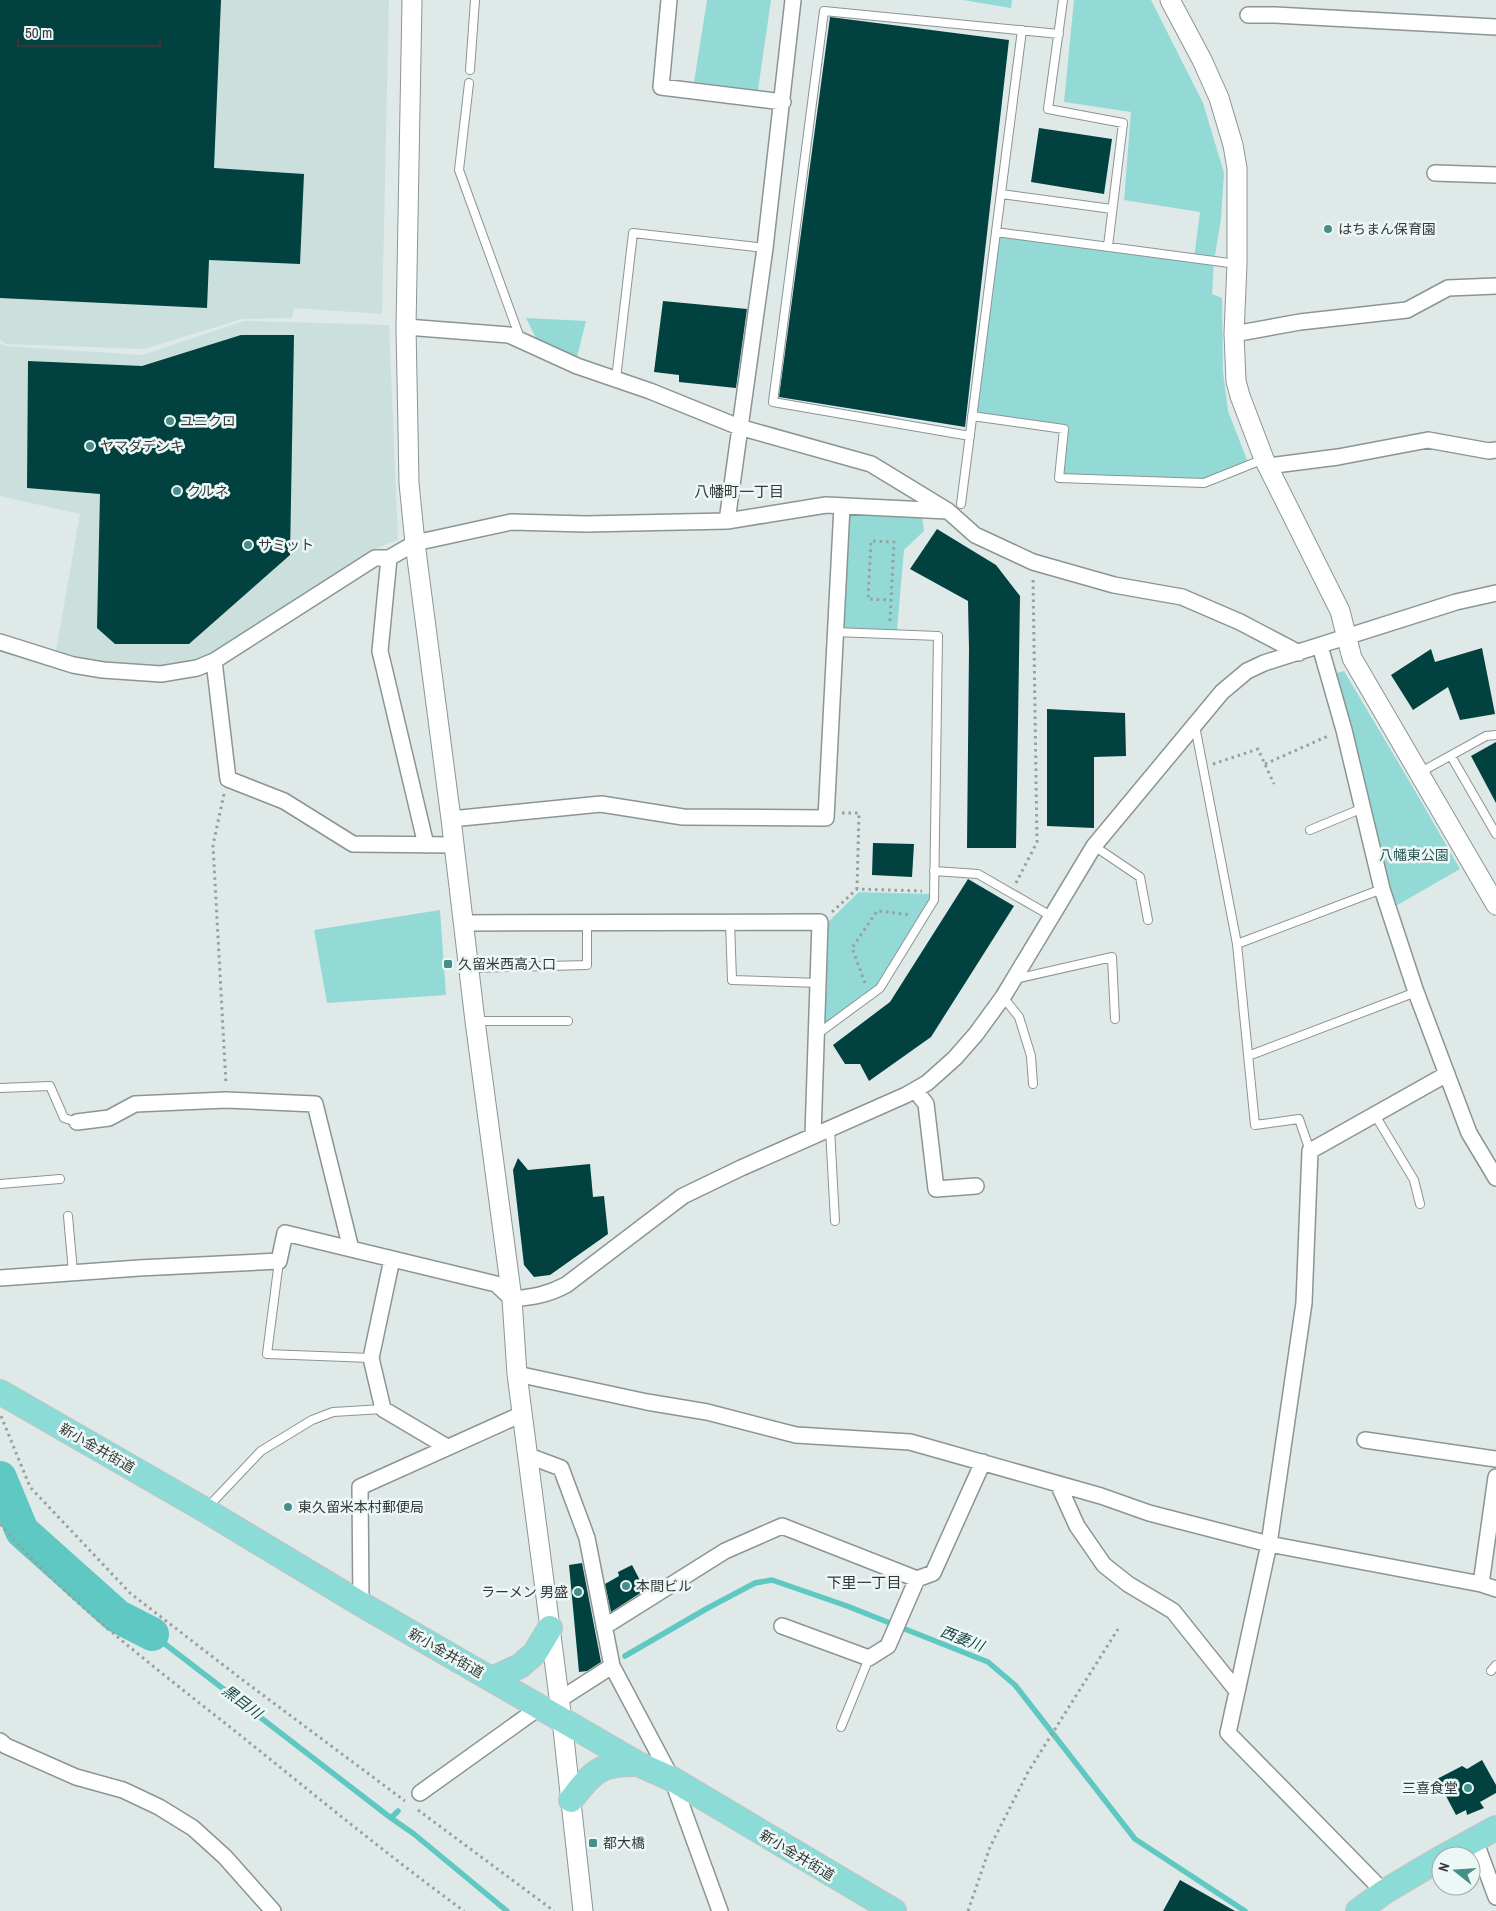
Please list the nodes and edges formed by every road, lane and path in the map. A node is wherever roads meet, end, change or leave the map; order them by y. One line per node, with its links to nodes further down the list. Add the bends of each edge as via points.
1 (412, 0): 24 (street)
2 (475, 0): 12 (lane)
3 (669, 0): 14 (street, via 660,87)
4 (793, 0): 14 (street)
5 (1063, 0): 11 (lane)
6 (1170, 0): 22 (street, via 1219,98 1233,145 1237,168)
7 (1275, 7): 8 (street); 9 (street)
8 (1248, 15)
9 (1496, 27)
10 (1022, 30): 11 (lane); 17 (lane); 30 (lane, via 824,11 773,402)
11 (1059, 34): 18 (lane, via 1048,109 1123,123)
12 (470, 70)
13 (469, 83): 26 (lane, via 459,170)
14 (783, 102): 21 (street)
15 (1435, 173): 16 (street)
16 (1496, 175)
17 (1001, 194): 18 (lane); 19 (lane)
18 (1112, 208): 20 (lane)
19 (996, 232): 20 (lane); 28 (lane)
20 (1108, 246): 22 (lane)
21 (765, 248): 27 (lane, via 633,233); 29 (street)
22 (1237, 264): 25 (street)
23 (1496, 286): 25 (street, via 1448,288 1407,310 1300,322)
24 (406, 327): 26 (street, via 509,335); 36 (street, via 408,473)
25 (1234, 334): 32 (street, via 1236,381)
26 (521, 340): 27 (street, via 577,366)
27 (616, 379): 29 (street)
28 (972, 416): 30 (lane); 32 (lane, via 1064,429 1059,478 1204,483)
29 (739, 427): 34 (street, via 871,464); 35 (street)
30 (970, 436): 34 (lane)
31 (1496, 450): 32 (street, via 1428,440 1338,457)
32 (1266, 462): 43 (street, via 1340,611)
33 (842, 506): 34 (street); 35 (street, via 826,505); 41 (street)
34 (954, 508): 38 (street, via 975,535)
35 (727, 521): 36 (street, via 511,522)
36 (415, 543): 37 (street); 59 (street)
37 (389, 558): 47 (street, via 376,558); 62 (street, via 380,651)
38 (1033, 562): 46 (street, via 1114,585 1182,597); 69 (path, via 1038,842)
39 (1496, 593): 43 (street, via 1456,602)
40 (891, 600): 40 (path, via 894,542 872,541 868,599); 42 (path)
41 (835, 632): 42 (lane); 58 (street)
42 (890, 634): 65 (lane, via 938,636)
43 (1345, 637): 45 (street); 54 (street, via 1352,658)
44 (0, 642): 47 (street, via 73,665 103,670 161,674 197,668)
45 (1320, 646): 46 (street); 49 (street)
46 (1299, 653): 48 (street, via 1246,671 1222,692)
47 (214, 661): 55 (street)
48 (1196, 726): 53 (lane); 64 (street)
49 (1344, 730): 52 (path); 57 (street)
50 (1496, 735): 51 (lane, via 1486,736)
51 (1450, 756): 54 (lane); 61 (lane)
52 (1265, 764): 53 (path, via 1258,750); 56 (path)
53 (1203, 767): 78 (lane)
54 (1419, 773): 70 (street)
55 (228, 779): 62 (street, via 284,801 353,844); 94 (path, via 213,844)
56 (1274, 784)
57 (1363, 808): 60 (lane); 67 (street)
58 (826, 812): 59 (street, via 826,818 683,817 601,804); 66 (path, via 859,813)
59 (451, 819): 63 (street)
60 (1310, 830)
61 (1496, 834)
62 (426, 845): 63 (street)
63 (454, 845): 76 (street)
64 (1094, 846): 72 (street); 73 (lane, via 1140,876)
65 (934, 871): 68 (lane); 69 (lane, via 978,874)
66 (857, 889): 68 (path); 75 (path)
67 (1382, 889): 78 (lane); 82 (street)
68 (934, 891): 83 (lane, via 934,900 890,972 880,988)
69 (1011, 893): 72 (lane)
70 (1496, 905)
71 (917, 915): 83 (path, via 877,911 852,948)
72 (1052, 916): 80 (street)
73 (1148, 920)
74 (730, 922): 75 (street); 77 (street); 81 (lane, via 732,980)
75 (820, 922): 81 (street)
76 (464, 923): 77 (street); 79 (street)
77 (587, 923): 79 (lane, via 587,965)
78 (1237, 944): 89 (lane)
79 (469, 968): 87 (street)
80 (1013, 980): 84 (street); 85 (lane, via 1112,957)
81 (818, 983): 88 (street)
82 (1416, 992): 89 (lane); 90 (street)
83 (870, 995): 88 (lane)
84 (1003, 997): 91 (lane, via 1019,1018 1031,1056); 93 (street, via 955,1058)
85 (1115, 1019)
86 (568, 1020): 87 (lane)
87 (475, 1021): 112 (street)
88 (816, 1035): 98 (street)
89 (1248, 1056): 99 (lane, via 1255,1125 1299,1119)
90 (1447, 1074): 95 (street); 100 (street, via 1469,1133)
91 (1033, 1084)
92 (0, 1088): 96 (lane, via 50,1086 64,1118)
93 (915, 1090): 97 (street); 103 (street, via 926,1104 936,1189)
94 (226, 1100): 96 (street, via 134,1104 109,1118); 107 (street, via 315,1104)
95 (1375, 1114): 99 (street); 104 (lane, via 1414,1180)
96 (77, 1122)
97 (830, 1129): 98 (street); 106 (lane)
98 (812, 1136): 112 (street, via 683,1196 566,1285 545,1295)
99 (1310, 1151): 128 (street, via 1304,1303)
100 (1496, 1178)
101 (60, 1179): 102 (lane)
102 (0, 1184)
103 (976, 1186)
104 (1420, 1204)
105 (68, 1216): 110 (lane)
106 (835, 1221)
107 (351, 1249): 108 (street); 109 (street, via 285,1233)
108 (392, 1259): 112 (street, via 496,1284); 113 (street)
109 (279, 1261): 110 (street); 113 (lane, via 267,1354)
110 (73, 1272): 111 (street)
111 (0, 1278)
112 (512, 1299): 114 (street)
113 (371, 1358): 116 (street)
114 (517, 1374): 118 (street); 123 (street, via 707,1412 796,1435 910,1442)
115 (0, 1392): 126 (main road, 新小金井街道)
116 (383, 1409): 120 (street); 126 (lane, via 333,1412 312,1420 261,1451)
117 (0, 1414): 156 (path, via 30,1487 130,1593)
118 (522, 1414): 120 (street); 121 (street)
119 (1365, 1440): 122 (street)
120 (447, 1447): 132 (street, via 360,1487)
121 (529, 1456): 134 (street, via 561,1468 587,1538); 135 (street)
122 (1496, 1459)
123 (983, 1462): 125 (street); 129 (street, via 933,1573)
124 (1496, 1477): 130 (street)
125 (1058, 1484): 128 (street, via 1150,1513); 140 (street, via 1077,1526 1104,1565 1173,1611)
126 (205, 1510): 132 (main road, 新小金井街道)
127 (0, 1524): 155 (path, via 27,1555 87,1611)
128 (1269, 1544): 130 (street); 140 (street)
129 (917, 1579): 134 (street, via 782,1526 725,1551); 137 (street, via 888,1646)
130 (1481, 1584): 131 (street)
131 (1496, 1589)
132 (361, 1604): 139 (main road, 新小金井街道)
133 (782, 1626): 137 (street)
134 (604, 1627): 138 (street)
135 (550, 1628): 139 (main road, via 535,1653 520,1666); 141 (street)
136 (1118, 1629): 160 (path, via 1028,1772 990,1847)
137 (868, 1658): 142 (lane)
138 (612, 1666): 141 (street); 145 (street)
139 (492, 1679): 141 (main road, 新小金井街道)
140 (1237, 1691): 152 (street, via 1228,1733)
141 (554, 1709): 144 (main road, 新小金井街道); 146 (street); 147 (street)
142 (841, 1727)
143 (0, 1741): 154 (street, via 53,1768 123,1790 193,1828 225,1857)
144 (638, 1764): 145 (main road, 新小金井街道); 147 (main road, via 615,1763 599,1770)
145 (672, 1779): 158 (street); 159 (main road, 新小金井街道)
146 (420, 1793)
147 (571, 1800): 157 (street)
148 (1496, 1828): 149 (main road)
149 (1475, 1840): 150 (main road); 153 (street)
150 (1464, 1846)
151 (1431, 1864): 152 (main road)
152 (1384, 1892): 161 (main road)
153 (1496, 1897)
154 (272, 1911)
155 (464, 1911)
156 (554, 1911)
157 (583, 1911)
158 (720, 1911)
159 (894, 1911)
160 (968, 1911)
161 (1358, 1911)

